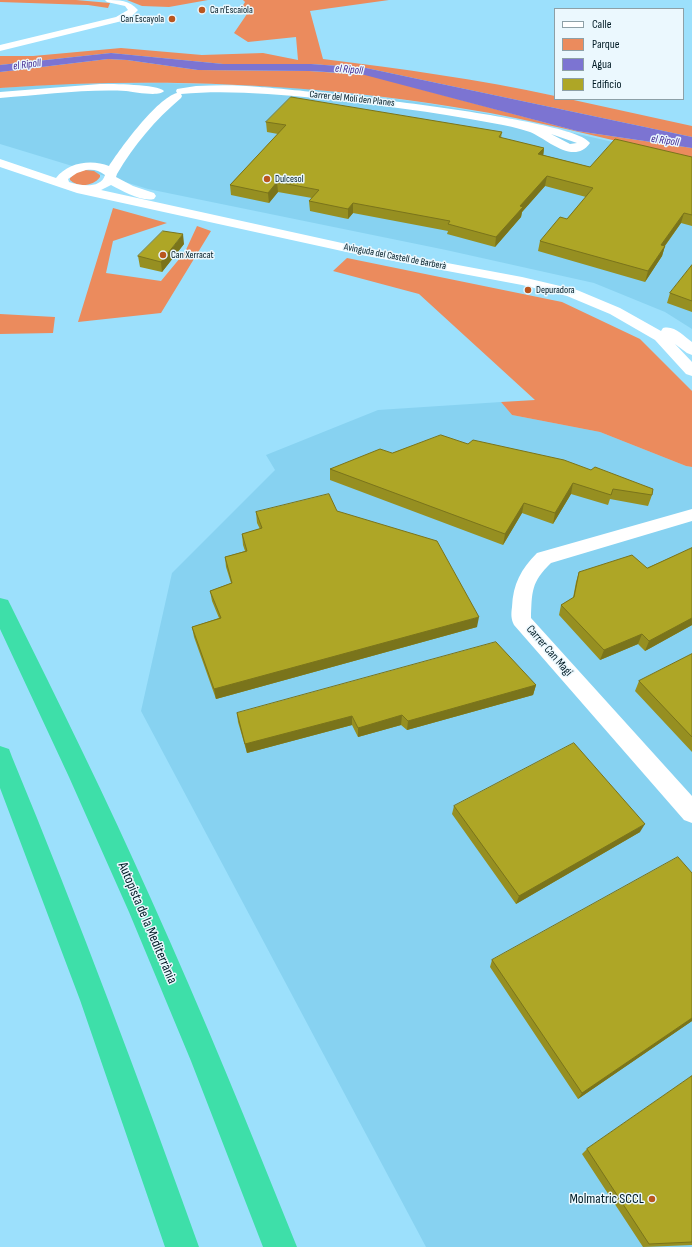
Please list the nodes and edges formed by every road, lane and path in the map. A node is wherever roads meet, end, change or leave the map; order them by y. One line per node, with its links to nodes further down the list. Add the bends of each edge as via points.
1 (110, 0): 2 (street, via 128,4 133,10 119,19)
2 (0, 48)
3 (160, 93): 4 (street, Carrer del Molí den Planes, via 166,97); 5 (street, via 114,88); 11 (street, via 156,105 118,148)
4 (179, 93): 6 (street, Carrer del Molí den Planes, via 218,89 354,98); 13 (street, via 164,106 121,156)
5 (0, 95)
6 (522, 126)
7 (0, 155): 9 (street)
8 (0, 163): 14 (street)
9 (43, 165)
10 (58, 166): 12 (street)
11 (93, 166): 12 (street); 13 (street, Avinguda del Castell de Barberà, via 104,169)
12 (76, 168): 14 (street, via 62,178)
13 (110, 176): 15 (street, via 101,186); 16 (street, Avinguda del Castell de Barberà, via 129,189 174,205 359,239 571,284 642,314)
14 (64, 185): 15 (street, Avinguda del Castell de Barberà)
15 (77, 189): 17 (street, Avinguda del Castell de Barberà, via 351,249 522,281 572,293 615,311 660,337)
16 (692, 350)
17 (692, 371)
18 (692, 515): 21 (street, Carrer Can Magí, via 544,558 532,569 522,590 521,620)
19 (0, 606): 23 (highway, Autopista de la Mediterrània, via 104,824 160,951)
20 (0, 757): 22 (highway, via 61,910)
21 (692, 813)
22 (182, 1247)
23 (280, 1247)

